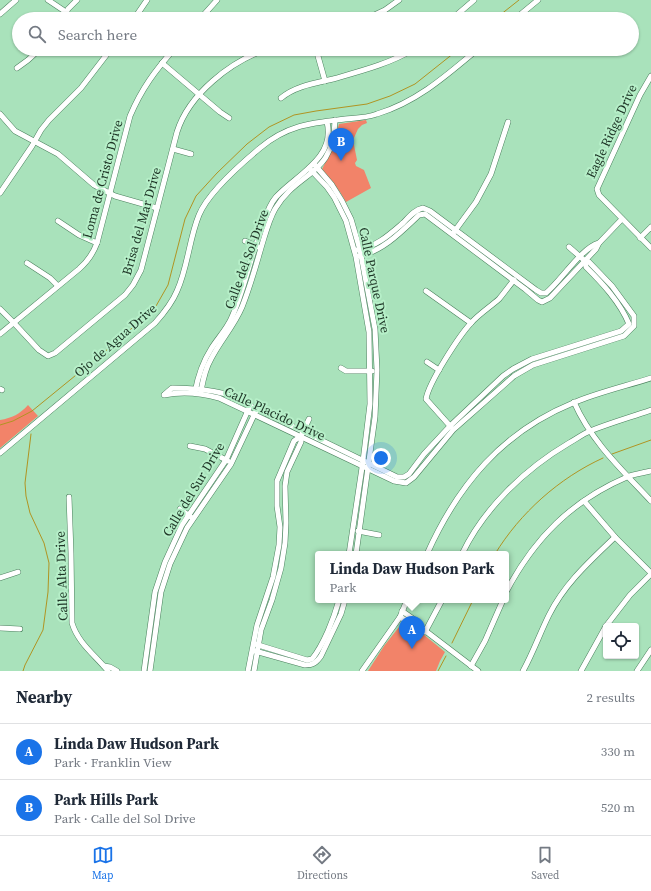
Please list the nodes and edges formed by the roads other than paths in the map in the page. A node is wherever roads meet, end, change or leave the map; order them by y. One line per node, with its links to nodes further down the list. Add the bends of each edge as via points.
1 (16, 0): 15 (street)
2 (48, 0): 9 (street)
3 (77, 0): 9 (street)
4 (147, 0): 10 (street)
5 (217, 0): 11 (street)
6 (399, 0): 12 (street)
7 (474, 0): 13 (street)
8 (538, 0): 14 (street)
9 (66, 12)
10 (139, 12)
11 (206, 12)
12 (381, 12)
13 (460, 12)
14 (523, 12)
15 (0, 14)
16 (32, 56): 24 (street)
17 (106, 56): 34 (street, via 81,88 46,123)
18 (168, 56): 23 (street, Loma de Cristo Drive)
19 (248, 56): 27 (street, Brisa del Mar Drive, via 226,69)
20 (318, 56): 26 (street)
21 (401, 56): 26 (street, via 380,66)
22 (470, 56): 31 (street, Ojo de Agua Drive, via 432,87 402,106 364,118)
23 (162, 63): 27 (street); 40 (street, Loma de Cristo Drive, via 142,90 130,116)
24 (17, 68)
25 (651, 76): 42 (street, Eagle Ridge Drive, via 597,188 599,195)
26 (325, 81): 28 (street, via 292,91)
27 (200, 95): 30 (street); 35 (street, Brisa del Mar Drive, via 180,123)
28 (281, 98)
29 (0, 114): 34 (street, via 15,131)
30 (229, 118)
31 (335, 120): 32 (street, Ojo de Agua Drive); 37 (street, Calle del Sol Drive, via 332,147 327,156)
32 (327, 122): 37 (street, Calle del Sol Drive, via 327,143); 94 (street, Ojo de Agua Drive, via 306,124 275,137 217,189 200,214 178,289 165,311 155,323)
33 (508, 122): 45 (street, via 491,174 476,202)
34 (35, 141): 39 (street); 40 (street, via 58,154 94,185)
35 (173, 149): 36 (street); 41 (street, Brisa del Mar Drive)
36 (191, 154)
37 (313, 168): 38 (street, Calle del Sol Drive); 54 (street, Calle Parque Drive, via 336,196 348,220)
38 (295, 183): 50 (street, Calle del Sol Drive, via 270,206); 52 (street, Calle del Sol Drive, via 274,212)
39 (0, 193)
40 (109, 194): 41 (street); 48 (street, Loma de Cristo Drive)
41 (157, 208): 70 (street, Brisa del Mar Drive, via 141,270 131,288 55,353 48,356 41,353)
42 (622, 219): 46 (street, Eagle Ridge Drive); 49 (street)
43 (58, 221): 48 (street)
44 (651, 227): 46 (street)
45 (454, 232): 54 (street, via 430,211 416,211 377,249); 55 (street)
46 (640, 238): 53 (street, Eagle Ridge Drive)
47 (245, 241): 50 (street)
48 (97, 243): 61 (street, Loma de Cristo Drive, via 87,261)
49 (599, 243): 56 (street, via 593,244); 57 (street)
50 (255, 246): 52 (street); 65 (street, Calle del Sol Drive)
51 (569, 247): 56 (street)
52 (261, 248): 65 (street, Calle del Sol Drive)
53 (651, 248)
54 (358, 253): 67 (street, Calle Parque Drive); 68 (street, Calle Parque Drive)
55 (484, 255): 59 (street); 60 (street)
56 (580, 257): 57 (street); 63 (street, via 553,287)
57 (585, 261): 64 (street); 71 (street, via 586,266 610,288)
58 (27, 264): 61 (street)
59 (517, 276): 60 (street); 63 (street)
60 (513, 281): 64 (street, via 538,300); 69 (street, via 499,298)
61 (58, 286): 70 (street, Loma de Cristo Drive)
62 (426, 291): 69 (street)
63 (544, 293): 64 (street)
64 (546, 300)
65 (236, 307): 82 (street, Calle del Sol Drive, via 232,328 219,342)
66 (0, 309): 70 (street, Brisa del Mar Drive)
67 (372, 310): 68 (street); 78 (street, Calle Parque Drive)
68 (365, 311): 80 (street, Calle Parque Drive, via 369,332)
69 (471, 322): 79 (street)
70 (14, 323): 72 (street, Loma de Cristo Drive)
71 (632, 325): 73 (street, Calle Placido Drive, via 621,331); 74 (street, Calle Placido Drive, via 624,336)
72 (0, 334)
73 (576, 344): 74 (street); 76 (street, Calle Placido Drive)
74 (579, 351): 76 (street, Calle Placido Drive)
75 (427, 362): 79 (street)
76 (532, 362): 90 (street, Calle Placido Drive, via 513,369)
77 (341, 368): 80 (street, via 346,371)
78 (377, 370): 80 (street); 88 (street, Calle Parque Drive)
79 (439, 370): 90 (street, via 426,399)
80 (370, 371): 87 (street, Calle Parque Drive)
81 (651, 378): 83 (street)
82 (198, 391): 82 (street, Calle Placido Drive, via 172,388 164,395 177,392); 84 (street, Calle Placido Drive)
83 (574, 402): 91 (street); 115 (street, via 542,417 507,441 479,469 454,502)
84 (249, 408): 86 (street, Calle Placido Drive); 95 (street, Calle del Sur Drive)
85 (651, 410): 91 (street)
86 (256, 411): 92 (street, Calle Placido Drive); 96 (street, Calle del Sur Drive)
87 (369, 416): 88 (street); 97 (street, Calle Parque Drive)
88 (375, 418): 97 (street, Calle Parque Drive)
89 (309, 420): 92 (street)
90 (451, 428): 97 (street, Calle Placido Drive, via 424,454 405,480 394,481)
91 (589, 432): 99 (street); 116 (street, via 554,452 512,486 480,524)
92 (302, 434): 97 (street, Calle Placido Drive); 104 (street, via 294,441 280,474); 105 (street, via 301,442 287,472)
93 (190, 446): 95 (street, via 205,449)
94 (0, 453)
95 (226, 460): 96 (street); 107 (street, Calle del Sur Drive)
96 (231, 464): 108 (street, Calle del Sur Drive)
97 (366, 464): 100 (street, Calle Parque Drive)
98 (651, 472): 99 (street)
99 (628, 477): 102 (street); 103 (street)
100 (362, 489): 109 (street, Calle Parque Drive); 110 (street, Calle Parque Drive)
101 (68, 497): 141 (street, Calle Alta Drive, via 72,623 81,642)
102 (584, 501): 112 (street); 122 (street, via 546,533)
103 (651, 501)
104 (277, 504): 105 (street); 121 (street, via 280,527)
105 (285, 504): 121 (street, via 285,543)
106 (180, 509): 107 (street)
107 (189, 515): 108 (street); 117 (street, Calle del Sur Drive, via 182,525)
108 (194, 518): 117 (street, Calle del Sur Drive)
109 (353, 530): 110 (street); 113 (street, Calle Parque Drive)
110 (360, 531): 111 (street); 114 (street, Calle Parque Drive)
111 (379, 535)
112 (615, 537): 119 (street); 151 (street, via 581,568 562,594)
113 (350, 551)
114 (357, 551)
115 (429, 551)
116 (464, 551)
117 (168, 563): 130 (street, Calle del Sur Drive)
118 (18, 572): 120 (street)
119 (651, 573): 131 (street)
120 (0, 578)
121 (276, 578): 137 (street, via 272,600)
122 (509, 587)
123 (339, 603): 140 (street)
124 (344, 603): 140 (street, via 321,656)
125 (406, 603): 128 (street)
126 (440, 603): 136 (street)
127 (502, 603): 142 (street, via 486,641)
128 (402, 611): 129 (street); 132 (street, via 419,623)
129 (400, 617): 132 (street); 149 (street)
130 (154, 619): 145 (street, Calle del Sur Drive); 146 (street, Calle del Sur Drive)
131 (608, 623)
132 (418, 626): 136 (street)
133 (0, 628): 134 (street)
134 (20, 628)
135 (603, 631): 152 (street)
136 (425, 632): 142 (street)
137 (256, 644): 139 (street); 140 (street)
138 (651, 650): 153 (street)
139 (255, 651): 140 (street, via 305,665 312,665); 147 (street); 148 (street)
140 (314, 661)
141 (104, 666): 143 (street, Calle Alta Drive); 144 (street, Calle Alta Drive)
142 (471, 666): 150 (street)
143 (108, 671)
144 (116, 671)
145 (144, 671)
146 (150, 671)
147 (248, 671)
148 (254, 671)
149 (362, 671)
150 (478, 671)
151 (524, 671)
152 (581, 671)
153 (637, 671)

